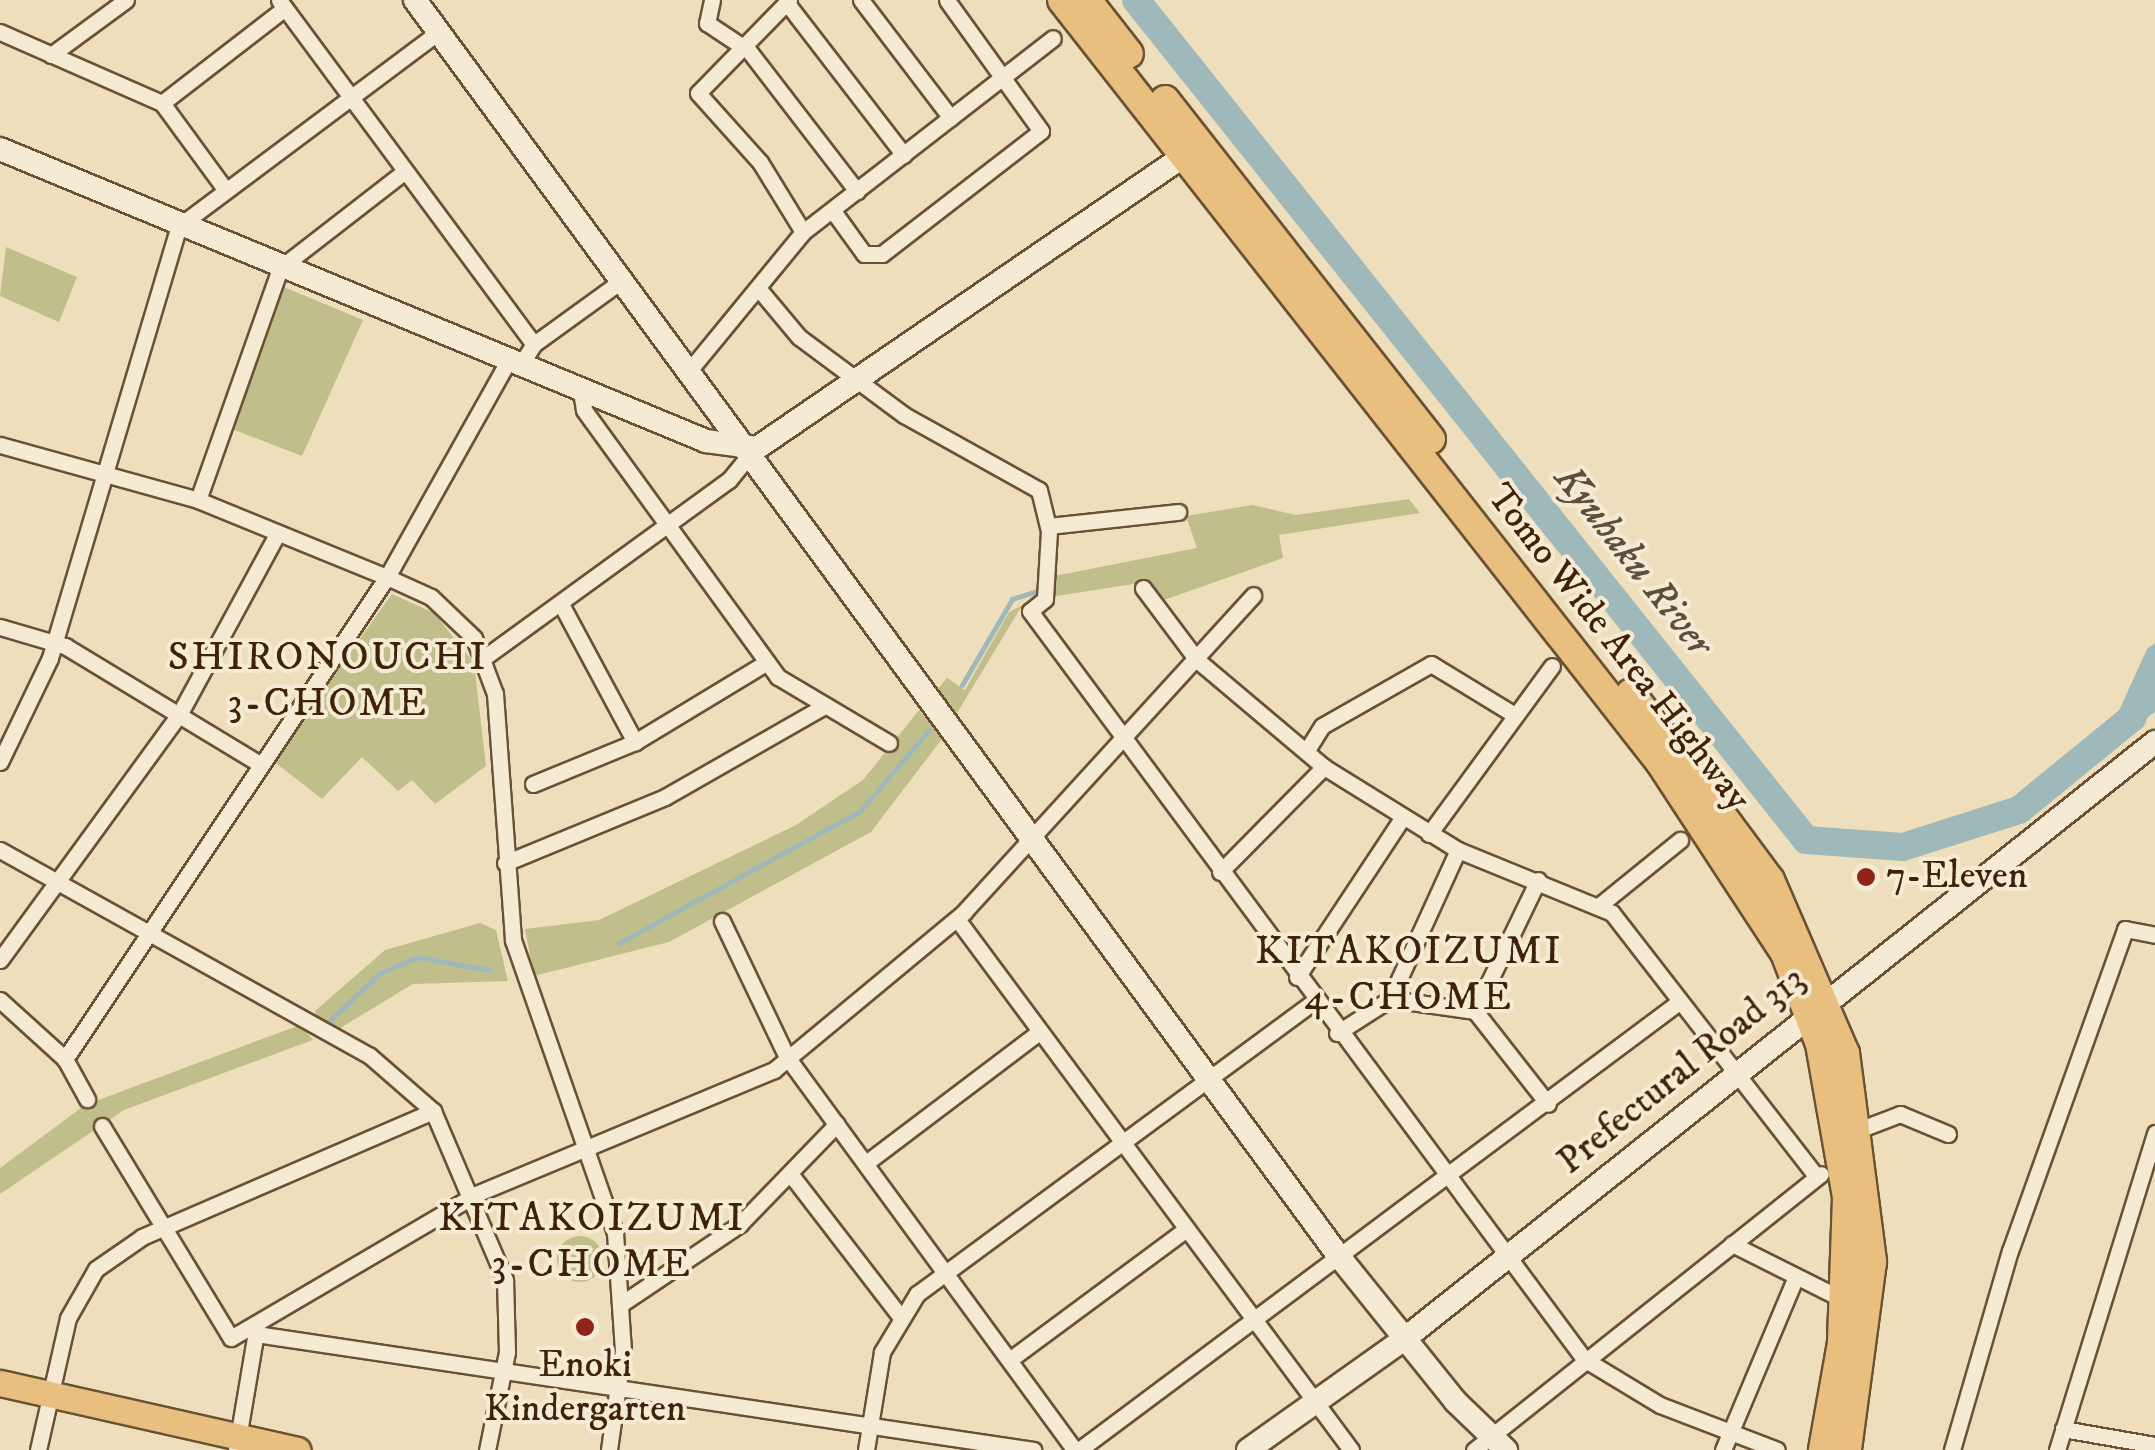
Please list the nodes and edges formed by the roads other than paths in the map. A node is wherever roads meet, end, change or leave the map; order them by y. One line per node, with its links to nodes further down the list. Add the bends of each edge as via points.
1 (126, 0): 14 (street)
2 (712, 0): 13 (street, via 707,23)
3 (861, 0): 18 (street)
4 (947, 0): 15 (street)
5 (1062, 0): 20 (highway, Tomo Wide Area Highway)
6 (1087, 0): 20 (highway, Tomo Wide Area Highway)
7 (416, 1): 11 (street)
8 (788, 1): 13 (street); 21 (street)
9 (282, 4): 16 (street); 17 (street)
10 (0, 32): 14 (street)
11 (438, 32): 16 (street); 29 (street)
12 (1053, 38): 15 (street)
13 (740, 42): 24 (street); 27 (street, via 698,93 760,162)
14 (51, 55): 17 (street)
15 (1005, 76): 18 (street); 25 (street, via 1042,131 882,254 864,254)
16 (350, 97): 22 (street); 23 (street)
17 (162, 103): 23 (street)
18 (951, 118): 21 (street)
19 (0, 149): 26 (street)
20 (1192, 151): 34 (street); 87 (highway, Tomo Wide Area Highway, via 1720,842)
21 (904, 155): 24 (street)
22 (405, 171): 28 (street); 31 (street)
23 (226, 189): 26 (street)
24 (857, 191): 25 (street)
25 (833, 211): 27 (street)
26 (179, 226): 28 (street); 38 (street)
27 (803, 232): 30 (street)
28 (280, 268): 32 (street); 39 (street)
29 (621, 281): 31 (street); 33 (street)
30 (758, 288): 33 (street); 34 (street, via 799,337)
31 (534, 344): 32 (street)
32 (514, 363): 35 (street); 44 (street)
33 (688, 372): 37 (street)
34 (860, 383): 37 (street, via 783,438); 42 (street, via 1037,488)
35 (581, 392): 37 (street); 41 (street, via 584,410)
36 (0, 446): 38 (street)
37 (746, 452): 41 (street); 68 (street)
38 (104, 473): 39 (street); 49 (street)
39 (198, 500): 43 (street)
40 (1178, 512): 42 (street)
41 (669, 526): 47 (street); 52 (street)
42 (1049, 526): 58 (street, via 1045,598 1030,610)
43 (278, 534): 44 (street); 56 (street)
44 (387, 577): 50 (street, via 450,611); 63 (street)
45 (1143, 588): 51 (street)
46 (1252, 595): 51 (street)
47 (561, 604): 50 (street); 57 (street)
48 (0, 627): 49 (street)
49 (54, 642): 56 (street); 62 (street)
50 (485, 657): 72 (street)
51 (1197, 660): 58 (street); 61 (street)
52 (767, 662): 54 (street); 57 (street)
53 (1552, 666): 55 (street)
54 (823, 707): 60 (street); 72 (street, via 665,796)
55 (1510, 712): 61 (street, via 1431,664 1330,721); 67 (street)
56 (180, 713): 63 (street); 75 (street)
57 (635, 742): 65 (street)
58 (1124, 742): 68 (street); 73 (street)
59 (2155, 742): 87 (street, Prefectural Road 313)
60 (889, 743)
61 (1306, 750): 64 (street)
62 (0, 762)
63 (260, 764): 79 (street)
64 (1324, 767): 66 (street); 73 (street)
65 (533, 784)
66 (1402, 817): 67 (street); 82 (street)
67 (1429, 834): 71 (street)
68 (1032, 839): 77 (street); 94 (street)
69 (1680, 840): 76 (street)
70 (0, 850): 75 (street)
71 (1458, 850): 74 (street); 83 (street)
72 (505, 863): 104 (street, via 528,988)
73 (1220, 872): 82 (street)
74 (1538, 880): 76 (street); 88 (street)
75 (57, 882): 79 (street); 81 (street)
76 (1602, 904): 86 (street)
77 (957, 919): 89 (street); 91 (street)
78 (722, 921): 91 (street)
79 (149, 934): 92 (street); 97 (street, via 370,1056)
80 (2155, 935): 149 (street, via 2126,929 2010,1251)
81 (0, 960)
82 (1297, 978): 85 (street)
83 (1390, 998): 88 (street); 90 (street)
84 (0, 1000): 92 (street)
85 (1314, 1001): 90 (street); 94 (street)
86 (1680, 1002): 93 (street); 96 (street)
87 (1819, 1005): 93 (street, Prefectural Road 313); 100 (highway, Tomo Wide Area Highway); 106 (highway, Tomo Wide Area Highway)
88 (1474, 1010): 96 (street)
89 (1040, 1032): 103 (street); 105 (street)
90 (1337, 1032): 109 (street)
91 (787, 1057): 98 (street); 104 (street, via 761,1078)
92 (64, 1059): 95 (street)
93 (1736, 1072): 107 (street); 115 (street, Prefectural Road 313)
94 (1208, 1078): 103 (street); 114 (street)
95 (86, 1099)
96 (1548, 1104): 109 (street)
97 (434, 1111): 110 (street); 111 (street)
98 (838, 1124): 105 (street); 108 (street)
99 (102, 1126): 111 (street)
100 (1861, 1130): 102 (street, via 1900,1114); 148 (highway, Tomo Wide Area Highway, via 1870,1298)
101 (2155, 1133): 132 (street)
102 (1948, 1134)
103 (1122, 1142): 112 (street); 116 (street)
104 (591, 1148): 110 (street); 119 (street)
105 (866, 1162): 116 (street)
106 (1844, 1170): 107 (street); 118 (highway, Tomo Wide Area Highway)
107 (1815, 1175): 113 (street)
108 (792, 1176): 119 (street); 120 (street)
109 (1444, 1180): 114 (street); 115 (street)
110 (476, 1194): 122 (street); 126 (street, via 507,1292)
111 (165, 1228): 122 (street, via 231,1338); 129 (street, via 115,1254 78,1293)
112 (1185, 1230): 121 (street); 124 (street)
113 (1732, 1244): 117 (street); 125 (street)
114 (1342, 1259): 121 (street); 123 (street)
115 (1503, 1259): 123 (street, Prefectural Road 313); 125 (street)
116 (947, 1270): 120 (street); 124 (street)
117 (1794, 1281): 118 (street); 133 (street)
118 (1846, 1301): 147 (highway, Tomo Wide Area Highway)
119 (624, 1302): 128 (street)
120 (900, 1315): 131 (street, via 882,1352)
121 (1254, 1322): 130 (street); 143 (street)
122 (257, 1328): 126 (street); 134 (street)
123 (1403, 1340): 130 (street, Prefectural Road 313); 135 (street)
124 (1012, 1358): 143 (street)
125 (1584, 1359): 133 (street); 135 (street)
126 (504, 1372): 128 (street); 139 (street)
127 (0, 1383): 129 (main road)
128 (620, 1389): 131 (street); 140 (street)
129 (50, 1394): 134 (main road); 137 (street)
130 (1314, 1403): 144 (street, Prefectural Road 313); 145 (street)
131 (870, 1426): 141 (street); 142 (street)
132 (2063, 1429): 136 (street); 150 (street)
133 (1726, 1442): 146 (street)
134 (238, 1444): 138 (main road)
135 (1490, 1445)
136 (2155, 1445)
137 (38, 1450)
138 (298, 1450)
139 (487, 1450)
140 (610, 1450)
141 (866, 1450)
142 (1033, 1450)
143 (1077, 1450)
144 (1248, 1450)
145 (1351, 1450)
146 (1777, 1450)
147 (1823, 1450)
148 (1847, 1450)
149 (1952, 1450)
150 (2056, 1450)

